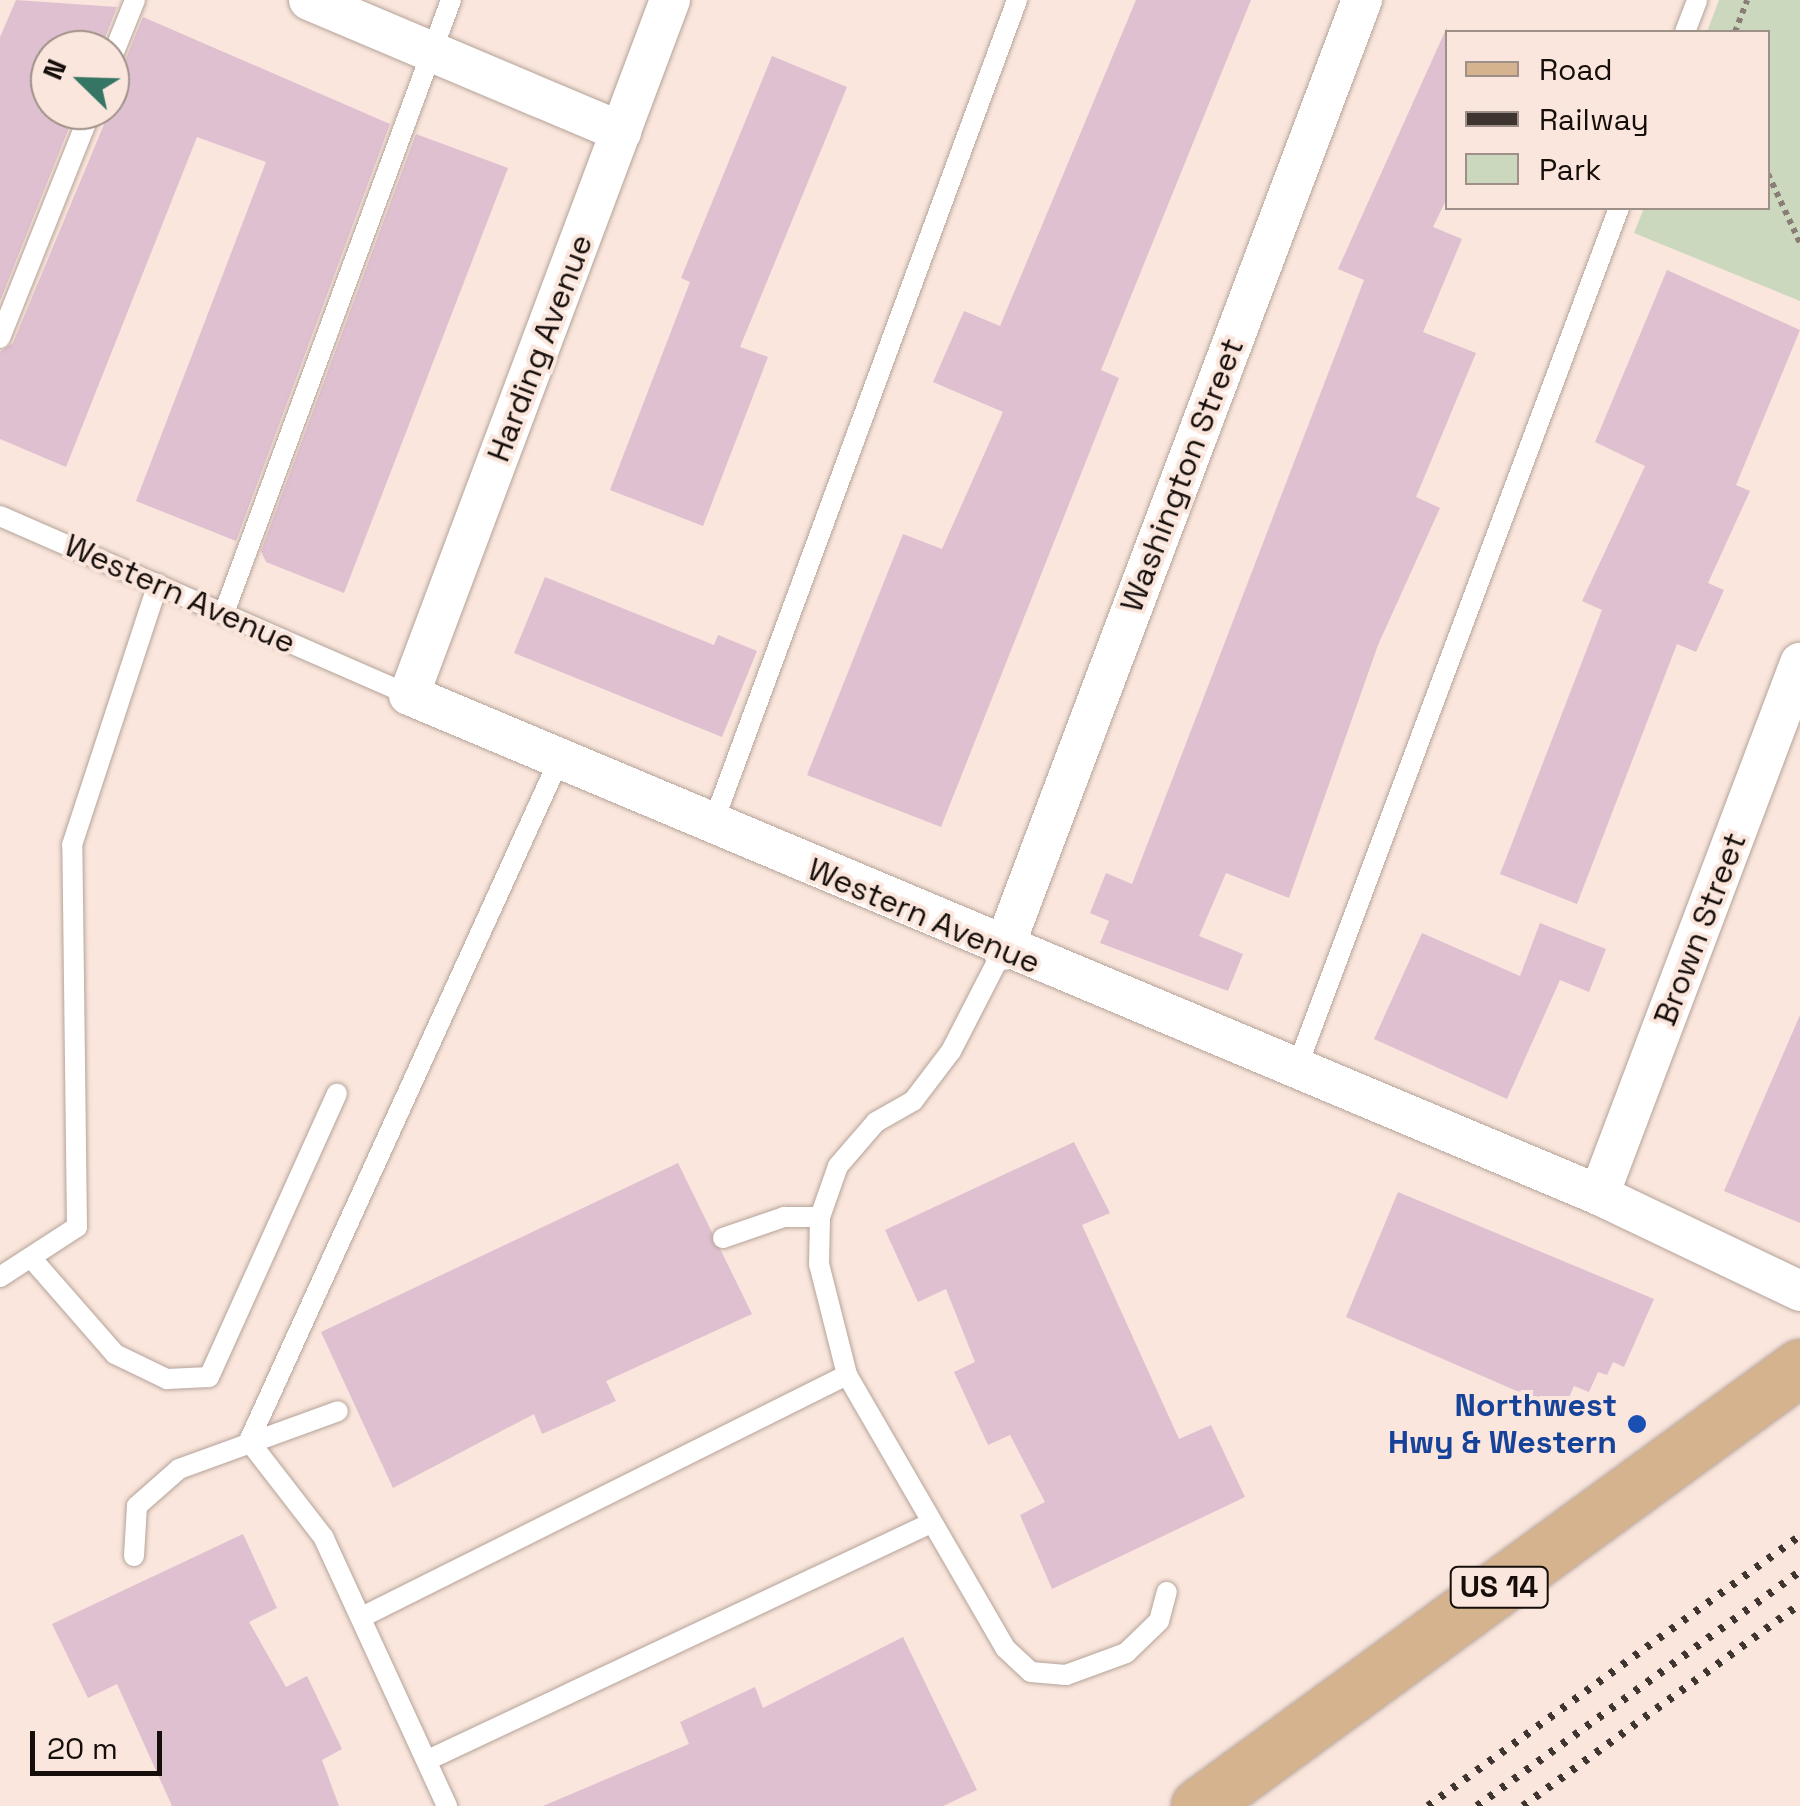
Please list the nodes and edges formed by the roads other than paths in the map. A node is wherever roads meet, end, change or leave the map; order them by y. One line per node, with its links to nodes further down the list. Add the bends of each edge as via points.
1 (134, 0): 8 (lane)
2 (309, 0): 10 (street)
3 (451, 0): 10 (lane)
4 (670, 0): 12 (street, Harding Avenue)
5 (1016, 0): 21 (lane)
6 (1362, 0): 22 (street, Washington Street)
7 (1697, 0): 9 (lane)
8 (122, 30)
9 (1686, 30)
10 (431, 52): 12 (street); 17 (lane)
11 (83, 130): 14 (lane)
12 (620, 132): 19 (street, Harding Avenue)
13 (1618, 210): 23 (lane)
14 (0, 338)
15 (0, 516): 16 (lane, Western Avenue)
16 (158, 584): 17 (lane, Western Avenue); 28 (lane, via 72,845 77,1227)
17 (224, 614): 19 (lane, Western Avenue)
18 (1800, 663): 25 (street, Brown Street)
19 (410, 695): 20 (street, Western Avenue)
20 (559, 760): 21 (street, Western Avenue); 34 (lane)
21 (712, 826): 22 (street, Western Avenue)
22 (1003, 950): 23 (street, Western Avenue); 26 (lane, via 951,1051 914,1101 876,1122 838,1166)
23 (1296, 1070): 25 (street, Western Avenue)
24 (336, 1094): 28 (lane, via 209,1377 167,1379 115,1354)
25 (1599, 1195): 30 (street, Western Avenue)
26 (820, 1218): 27 (lane, via 784,1217); 32 (lane, via 818,1264)
27 (724, 1238)
28 (33, 1260): 29 (lane)
29 (0, 1277)
30 (1800, 1291)
31 (1800, 1368): 41 (main road, US 14)
32 (847, 1374): 35 (lane); 38 (lane)
33 (338, 1412): 34 (lane)
34 (249, 1441): 36 (lane, via 179,1468 137,1506); 38 (lane, via 324,1538)
35 (929, 1524): 37 (lane, via 1005,1648 1031,1672 1066,1675 1126,1653 1158,1621); 39 (lane)
36 (134, 1556)
37 (1167, 1592)
38 (364, 1616): 39 (lane)
39 (430, 1760): 40 (lane)
40 (448, 1806)
41 (1199, 1806)

